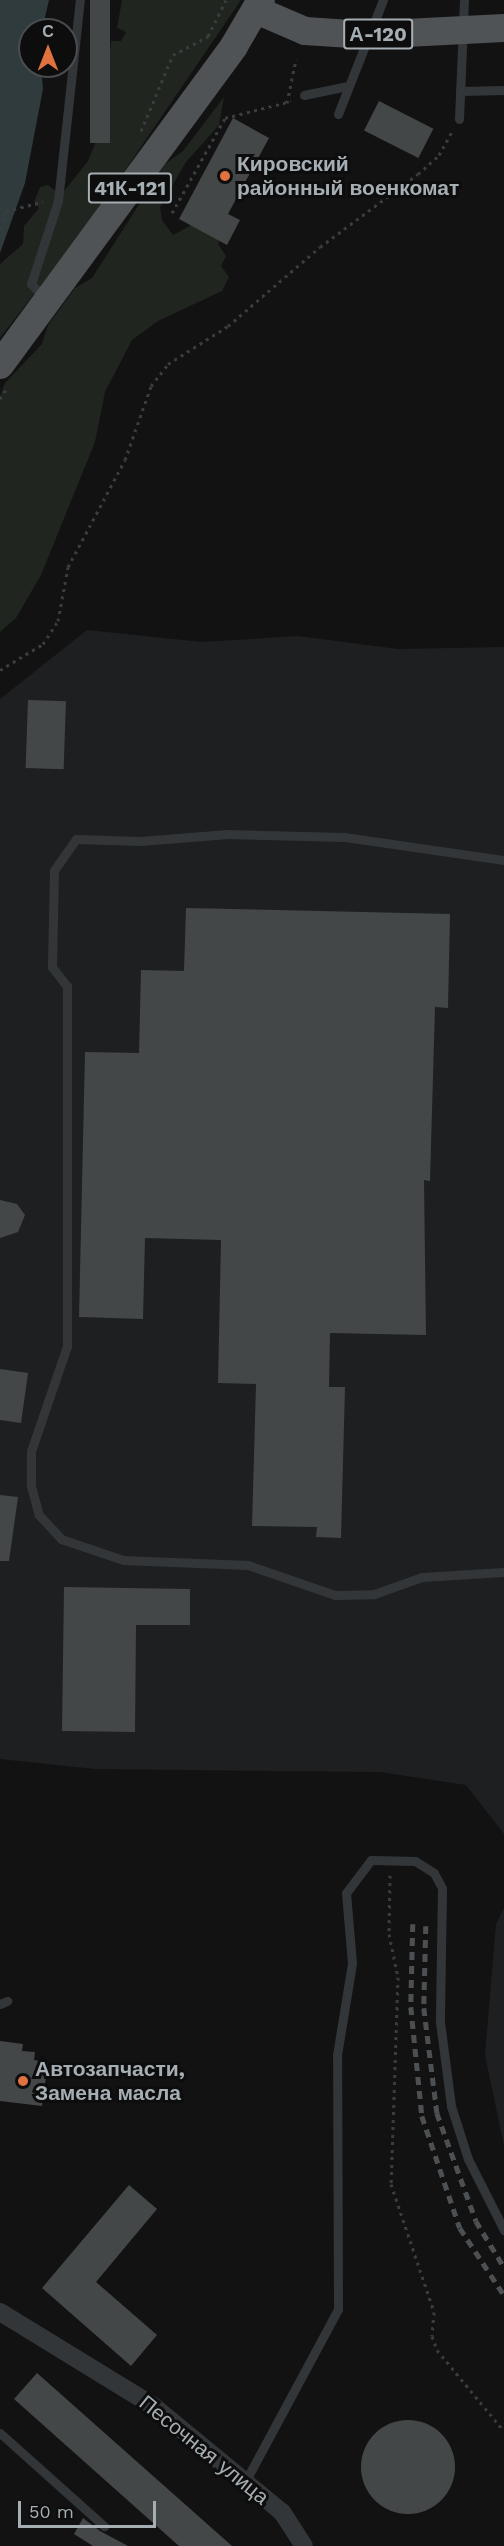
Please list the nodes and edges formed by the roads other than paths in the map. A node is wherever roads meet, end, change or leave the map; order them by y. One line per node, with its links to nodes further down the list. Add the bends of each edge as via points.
1 (80, 0): 14 (lane, via 58,201 31,284)
2 (383, 0): 7 (lane)
3 (464, 0): 6 (lane)
4 (259, 5): 7 (main road, А-120, via 305,32); 14 (main road, 41К-121)
5 (504, 28): 6 (main road, А-120)
6 (459, 31): 7 (main road, А-120); 10 (lane)
7 (367, 34): 8 (lane)
8 (348, 86): 11 (lane); 12 (lane)
9 (504, 90): 10 (lane)
10 (460, 92): 13 (lane)
11 (304, 94)
12 (338, 114)
13 (459, 118)
14 (47, 300): 15 (main road, 41К-121)
15 (0, 365)
16 (504, 860): 17 (lane, via 344,837 76,839 54,871 52,956 52,967 67,986 68,1346 31,1450 31,1486 39,1515 61,1539 123,1560 248,1565 335,1595 374,1594 422,1577)
17 (504, 1572)
18 (504, 2230): 21 (lane, via 468,2159 451,2106 440,2022 442,1888 434,1873 415,1861 371,1860 346,1893 352,1963 337,2055 338,2309)
19 (0, 2312): 21 (street, Песочная улица, via 152,2405)
20 (0, 2433): 22 (lane)
21 (245, 2482): 23 (street, Песочная улица, via 282,2512)
22 (104, 2526)
23 (304, 2546)

